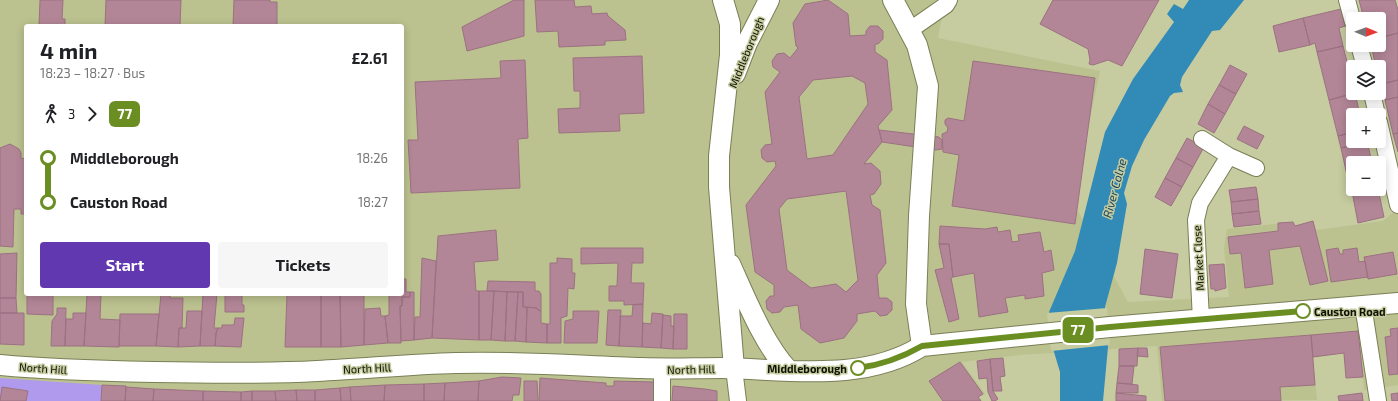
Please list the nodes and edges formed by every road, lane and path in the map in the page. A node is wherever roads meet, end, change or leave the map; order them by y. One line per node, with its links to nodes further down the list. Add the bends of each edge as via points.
1 (722, 0): 8 (street, Middleborough, via 731,36)
2 (769, 0): 8 (street, Middleborough, via 747,43)
3 (893, 0): 7 (street)
4 (949, 0): 7 (street, via 946,5)
5 (1347, 0): 6 (street)
6 (1350, 12)
7 (910, 30): 19 (street, via 917,45 928,86 916,304)
8 (724, 105): 14 (street, Middleborough, via 719,187)
9 (1202, 140): 11 (street)
10 (1385, 148): 13 (street)
11 (1229, 156): 12 (street); 17 (street, Market Close, via 1200,203 1196,220)
12 (1256, 168)
13 (1398, 202)
14 (724, 249): 18 (street, Middleborough); 24 (street, Middleborough, via 758,322 781,363)
15 (1398, 303): 16 (street)
16 (1364, 305): 17 (street); 27 (street)
17 (1201, 320): 19 (street, via 1049,332)
18 (730, 326): 21 (street, Middleborough, via 720,350 707,364); 22 (street, Middleborough)
19 (922, 346): 24 (street, via 906,356 866,367)
20 (0, 365): 23 (street, North Hill, via 67,370 241,373 457,363 542,363)
21 (699, 368): 22 (street, North Hill); 23 (street, North Hill)
22 (734, 368): 24 (street); 26 (street)
23 (662, 369): 25 (street)
24 (789, 371)
25 (662, 401)
26 (738, 401)
27 (1378, 401)

